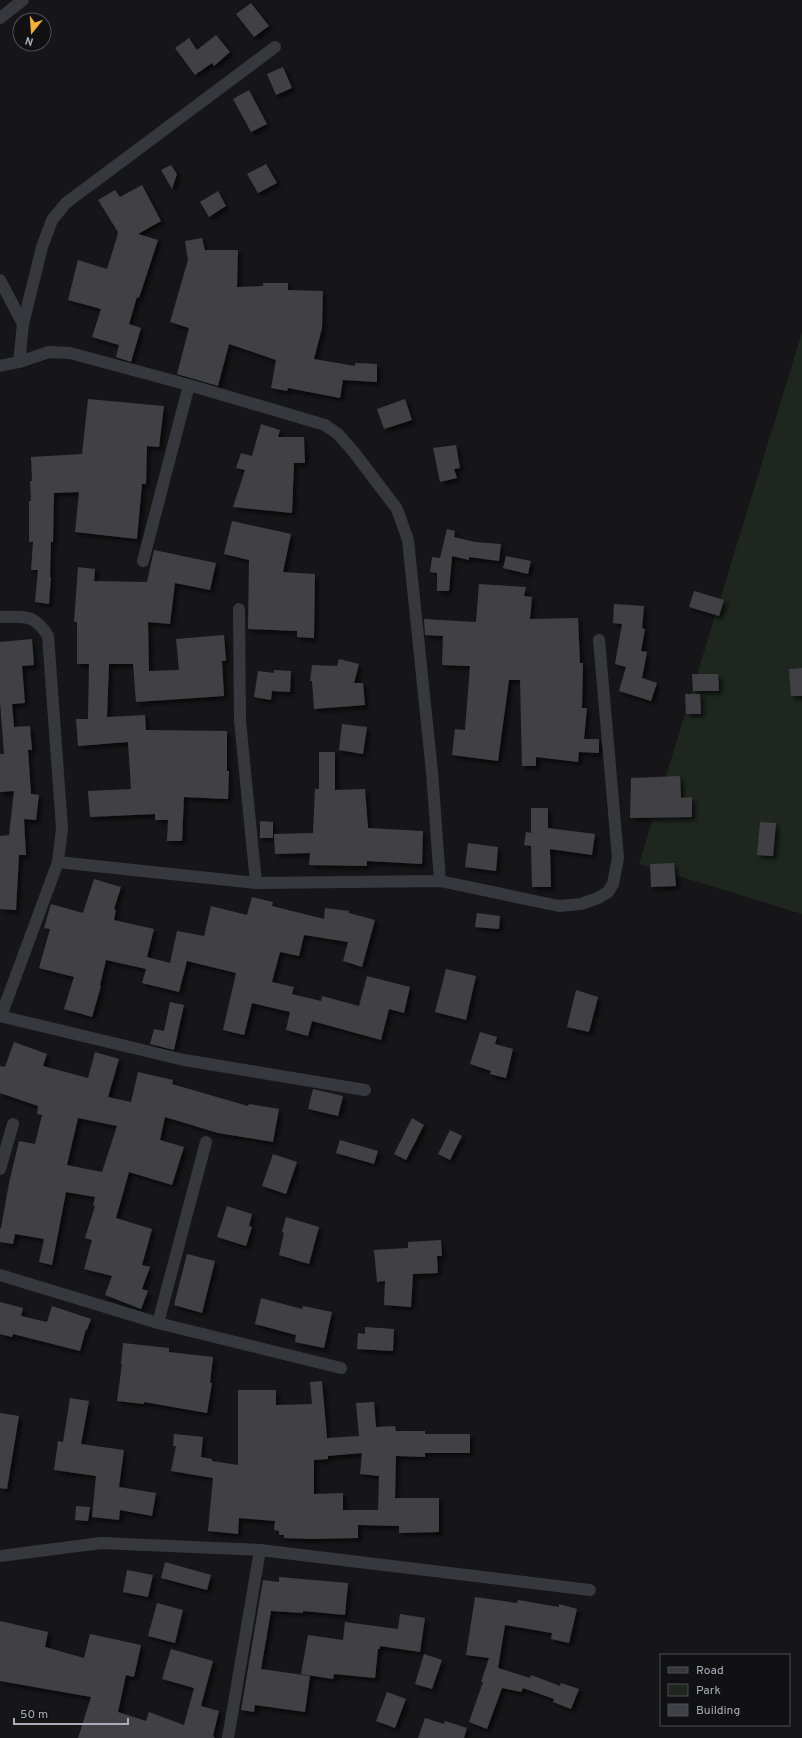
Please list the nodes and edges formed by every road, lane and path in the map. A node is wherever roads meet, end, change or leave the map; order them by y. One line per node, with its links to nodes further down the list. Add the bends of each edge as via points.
1 (23, 0): 2 (street)
2 (0, 18)
3 (275, 47): 5 (street, via 66,203 52,220 42,247)
4 (0, 280): 5 (street)
5 (23, 324): 6 (street)
6 (18, 362): 7 (street); 8 (street, via 49,352 70,353)
7 (0, 366)
8 (189, 385): 9 (street); 14 (street, via 325,425 338,434 354,452 397,509 408,540 432,772)
9 (142, 561)
10 (239, 609): 15 (street, via 240,721)
11 (0, 618): 13 (street, via 27,617 40,625 48,636 62,828)
12 (599, 640): 14 (street, via 618,858 613,884 608,892 581,904 559,906)
13 (58, 862): 15 (street); 16 (street)
14 (440, 881): 15 (street)
15 (256, 883)
16 (1, 1016): 17 (street, via 184,1060)
17 (364, 1090)
18 (13, 1124): 20 (street)
19 (206, 1142): 22 (street)
20 (0, 1169)
21 (0, 1275): 22 (street)
22 (158, 1323): 23 (street)
23 (341, 1368)
24 (260, 1550): 25 (street, via 101,1543); 26 (street); 27 (street)
25 (0, 1556)
26 (590, 1590)
27 (228, 1738)

